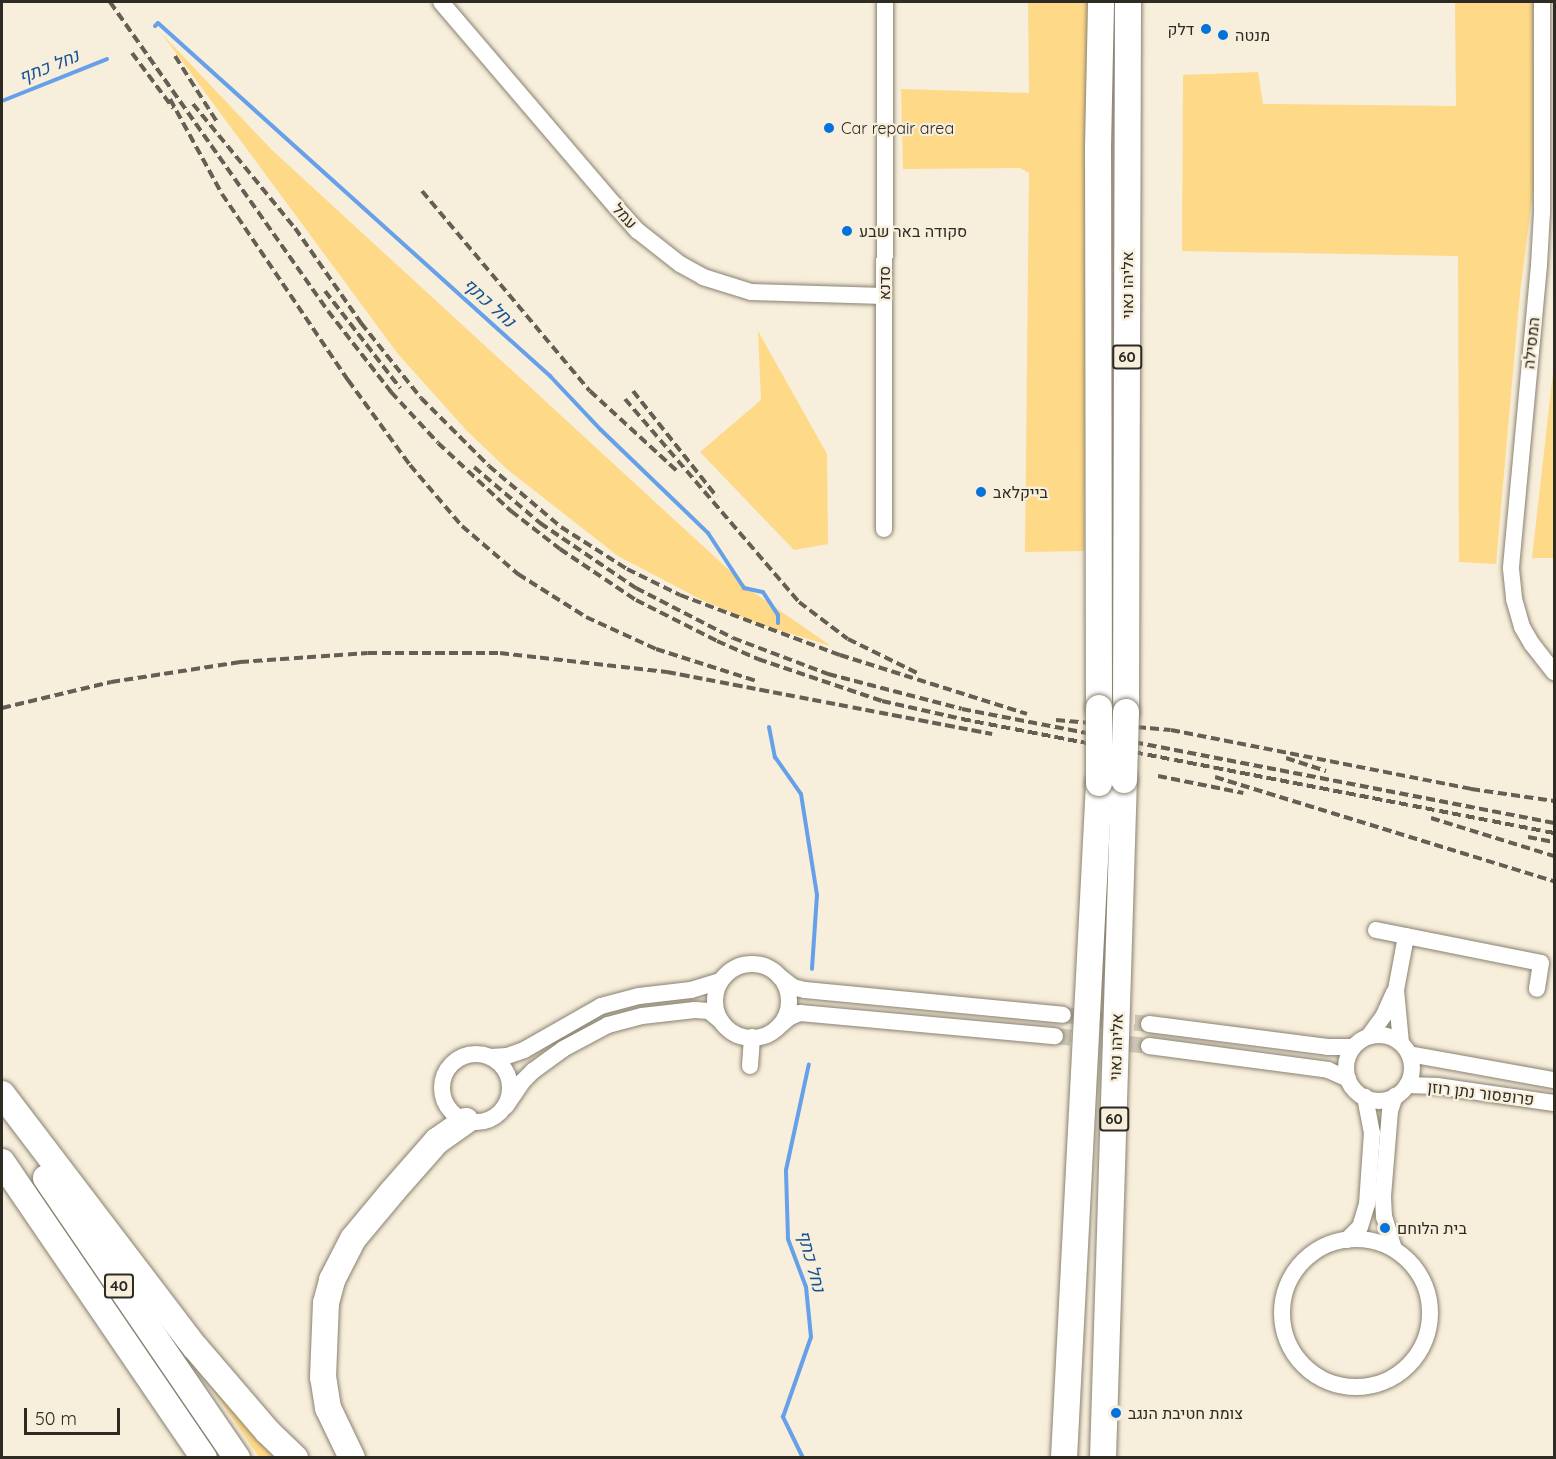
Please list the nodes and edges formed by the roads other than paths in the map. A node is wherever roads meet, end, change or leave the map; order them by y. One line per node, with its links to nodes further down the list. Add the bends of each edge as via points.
1 (441, 2): 6 (street, עמל, via 617,208 638,231 680,264 703,277 751,292)
2 (885, 2): 6 (street, סדנא)
3 (1101, 2): 9 (highway, אליהו נאוי / 60, bridge, via 1099,708)
4 (1128, 2): 9 (highway, אליהו נאוי / 60, bridge, via 1126,712)
5 (1542, 2): 8 (street, המסילה, via 1542,212 1511,569 1522,627)
6 (884, 296): 7 (street, סדנא)
7 (884, 529)
8 (1554, 672)
9 (1111, 781): 46 (highway, אליהו נאוי / 60); 47 (highway, אליהו נאוי / 60)
10 (1376, 930): 11 (street)
11 (1406, 936): 14 (street, via 1541,963); 15 (street)
12 (779, 976): 13 (street, via 760,965 749,964 729,972); 16 (street, via 793,987 805,990); 19 (street, via 789,997 788,1009)
13 (721, 981): 17 (street, via 715,1001); 26 (street, via 601,1006 524,1050)
14 (1537, 989)
15 (1395, 990): 21 (street); 25 (street)
16 (1063, 1015)
17 (721, 1021): 22 (street, via 734,1033); 36 (street, via 709,1011 694,1010 608,1024 533,1071)
18 (1149, 1024): 24 (street)
19 (776, 1029): 20 (street, via 800,1013); 22 (street)
20 (1055, 1036)
21 (1369, 1036): 24 (street); 25 (street, via 1388,1036)
22 (752, 1037): 27 (street)
23 (1149, 1046): 30 (street, via 1328,1070)
24 (1353, 1047): 30 (street, via 1346,1062)
25 (1405, 1048): 28 (street, פרופסור נתן רוזן); 32 (street, via 1412,1070)
26 (491, 1057): 36 (street, via 509,1078); 38 (street, via 461,1057 442,1081 450,1110)
27 (750, 1066)
28 (1513, 1073): 29 (street); 31 (street, פרופסור נתן רוזן)
29 (1554, 1075)
30 (1348, 1079): 34 (street, via 1354,1090)
31 (1554, 1080)
32 (1401, 1091): 34 (street, via 1380,1101); 35 (street, פרופסור נתן רוזן, via 1437,1086); 41 (street, via 1390,1110 1383,1196 1388,1235)
33 (2, 1094): 44 (highway, via 195,1347)
34 (1365, 1097): 40 (street, via 1372,1133 1367,1204 1360,1227)
35 (1554, 1103)
36 (506, 1106): 38 (street, via 489,1120)
37 (2, 1114): 43 (highway, 40)
38 (466, 1121): 45 (highway, via 437,1141 353,1239 332,1280 326,1304 323,1377 328,1408)
39 (2, 1162): 42 (highway, 40)
40 (1347, 1240): 41 (street, via 1371,1241); 41 (street, via 1318,1250 1300,1265 1288,1285 1283,1307 1284,1330 1292,1351 1316,1376 1337,1385 1371,1386 1393,1378 1411,1363 1426,1338 1430,1310 1425,1286 1413,1265)
41 (1394, 1249)
42 (204, 1458)
43 (237, 1458)
44 (295, 1458)
45 (352, 1458)
46 (1064, 1458)
47 (1103, 1458)

